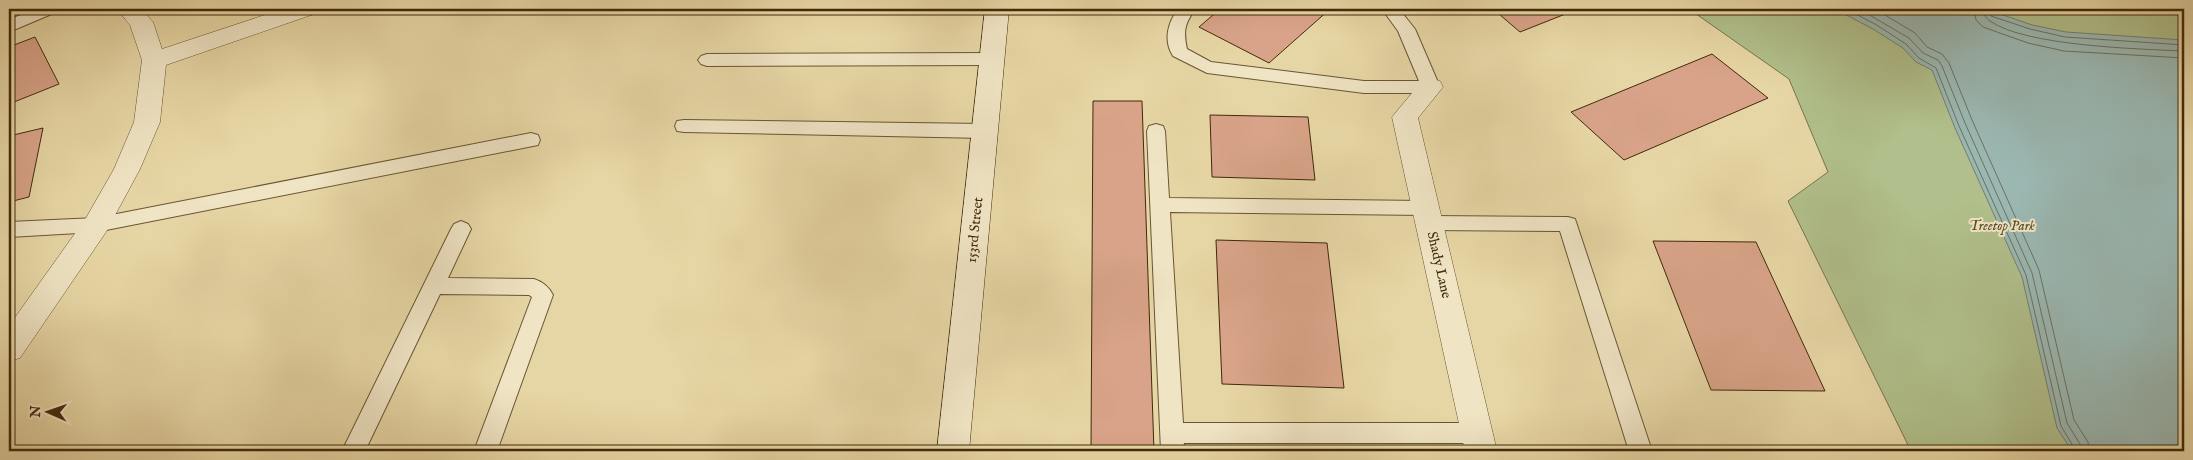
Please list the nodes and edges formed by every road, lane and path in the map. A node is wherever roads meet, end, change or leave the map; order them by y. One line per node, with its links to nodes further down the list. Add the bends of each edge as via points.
1 (48, 9): 7 (lane)
2 (128, 9): 8 (street, via 141,22)
3 (306, 9): 8 (street)
4 (997, 9): 10 (street, 153rd Street)
5 (1187, 9): 11 (lane, via 1180,15 1175,36 1179,52 1207,67 1364,87)
6 (1390, 9): 11 (lane, via 1406,29)
7 (9, 27)
8 (154, 60): 18 (street, via 147,122 127,169)
9 (707, 60): 10 (lane)
10 (992, 60): 13 (street, 153rd Street)
11 (1431, 87): 17 (street, Shady Lane, via 1405,117)
12 (684, 126): 13 (lane)
13 (985, 131): 27 (street, 153rd Street)
14 (1156, 131): 16 (lane)
15 (531, 140): 18 (lane)
16 (1160, 205): 17 (lane); 23 (lane)
17 (1427, 215): 24 (street, Shady Lane); 28 (lane, via 1568,224)
18 (96, 225): 20 (lane); 22 (street)
19 (461, 229): 21 (lane)
20 (9, 230)
21 (434, 286): 25 (lane); 26 (lane, via 534,287 544,295)
22 (9, 349)
23 (1172, 442): 24 (lane)
24 (1479, 442)
25 (353, 451)
26 (486, 451)
27 (953, 451)
28 (1641, 451)

